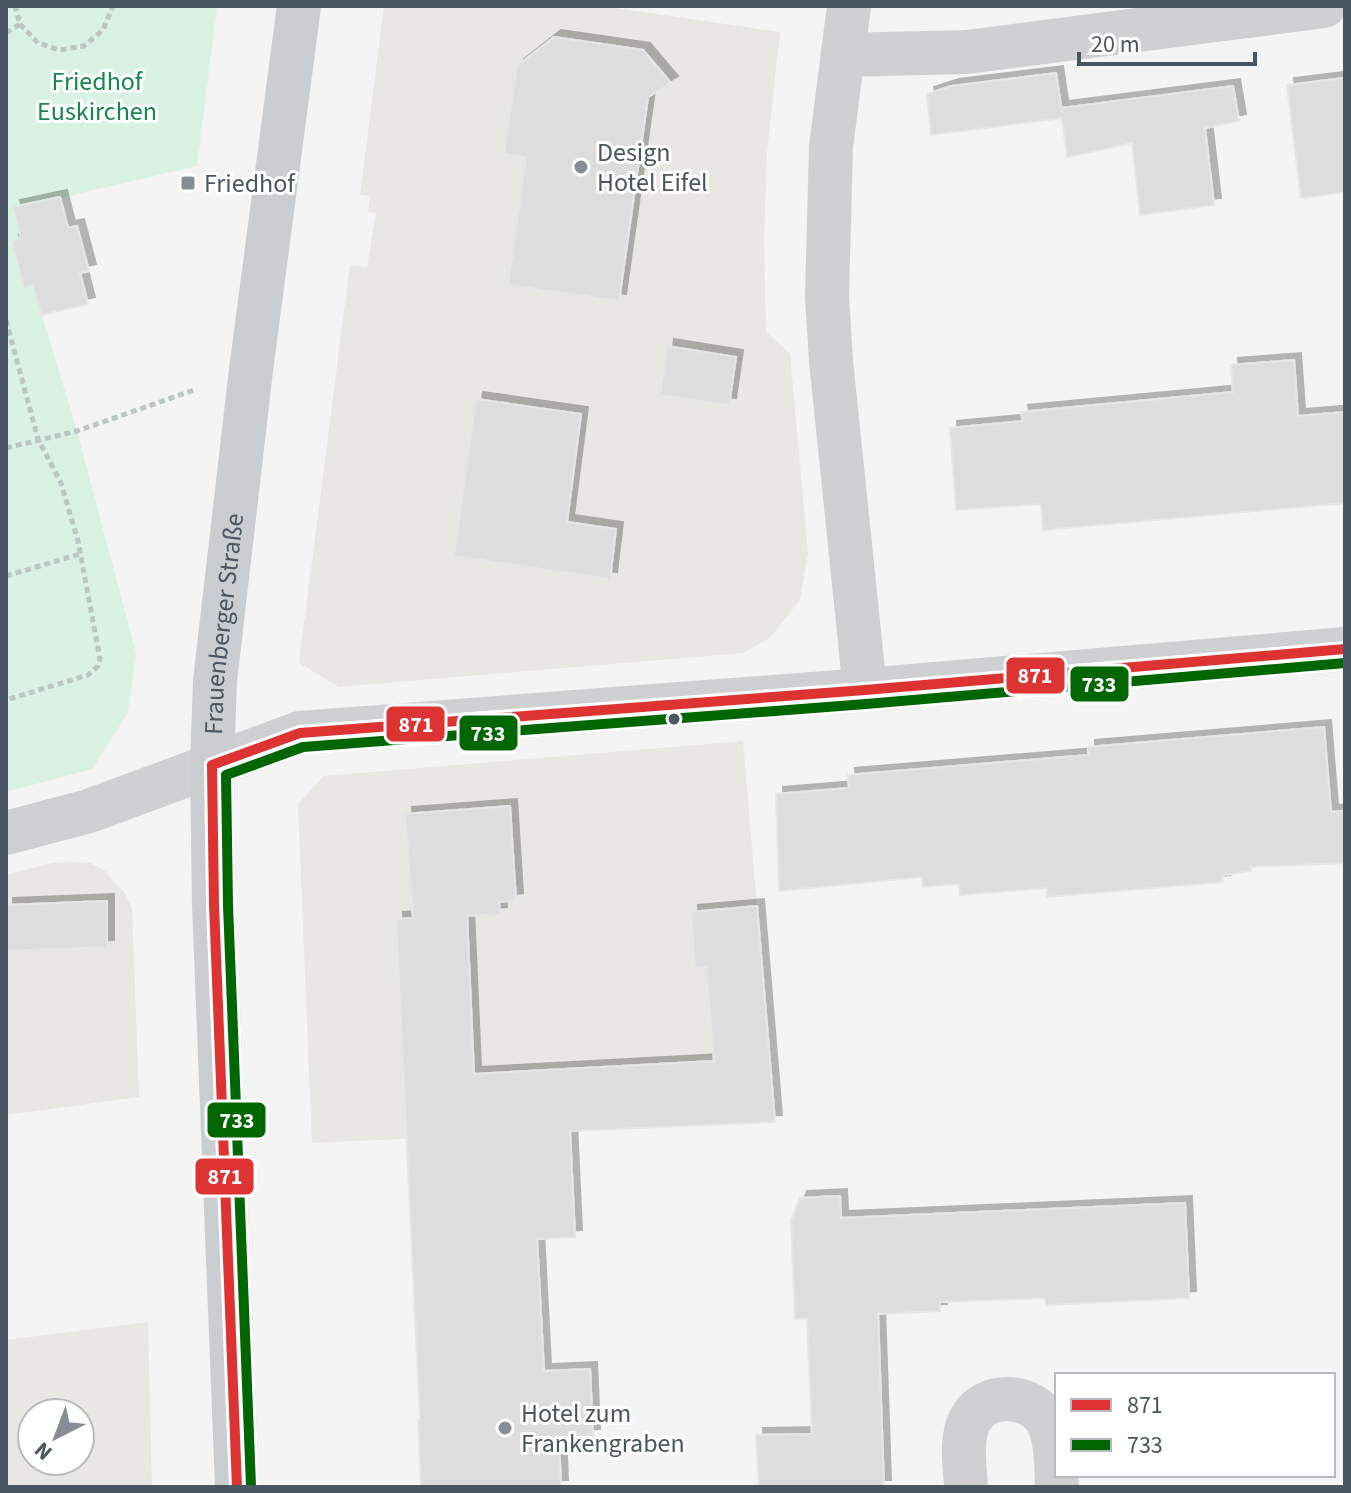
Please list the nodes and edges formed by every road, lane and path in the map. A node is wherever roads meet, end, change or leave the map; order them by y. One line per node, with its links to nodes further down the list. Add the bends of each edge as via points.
1 (15, 6): 6 (path)
2 (113, 6): 6 (path, via 103,30 84,46 60,50 38,43)
3 (299, 6): 10 (main road, Frauenberger Straße)
4 (849, 6): 8 (street)
5 (1324, 6): 8 (street, via 967,52)
6 (20, 24): 7 (path)
7 (6, 33)
8 (843, 55): 16 (street, via 831,147 827,296)
9 (6, 320): 11 (path)
10 (251, 370): 11 (path, via 77,431); 18 (main road, Frauenberger Straße, via 215,681)
11 (38, 439): 12 (path); 13 (path, via 61,483)
12 (6, 448)
13 (80, 554): 14 (path); 17 (path, via 99,647 98,666 88,675)
14 (6, 576)
15 (1345, 649): 16 (street)
16 (865, 690): 18 (street, via 300,733)
17 (6, 700)
18 (212, 765): 19 (street, via 89,811); 21 (main road, Frauenberger Straße)
19 (6, 833)
20 (1055, 1451): 22 (street, via 1049,1423 1037,1408 1020,1399 1000,1399 970,1420 964,1442)
21 (237, 1487)
22 (966, 1487)

